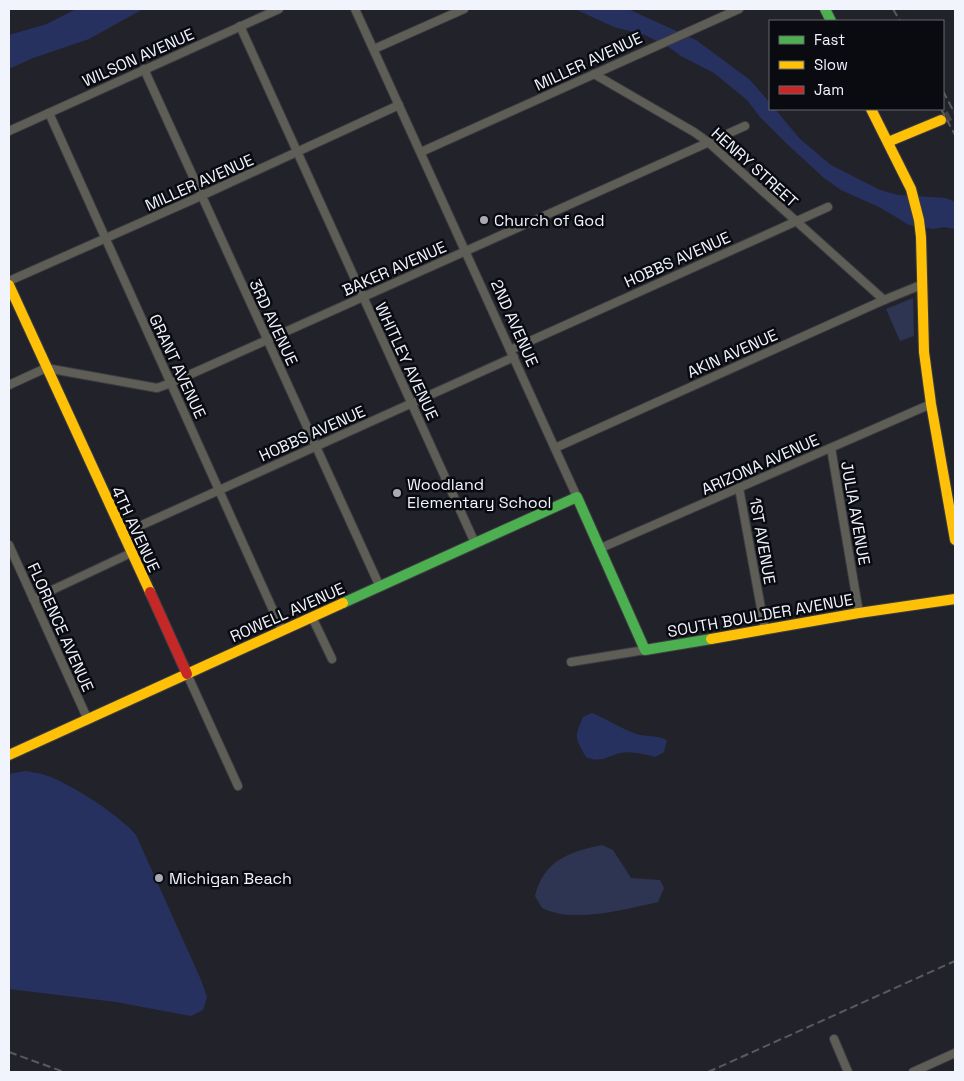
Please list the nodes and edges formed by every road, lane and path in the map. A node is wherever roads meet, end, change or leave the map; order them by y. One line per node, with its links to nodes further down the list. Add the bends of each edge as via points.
1 (279, 9): 5 (street, WILSON AVENUE)
2 (356, 9): 6 (street, 2ND AVENUE)
3 (464, 9): 6 (street)
4 (739, 9): 8 (street, MILLER AVENUE)
5 (240, 26): 7 (street, WILSON AVENUE); 17 (street, WHITLEY AVENUE)
6 (374, 49): 9 (street, 2ND AVENUE)
7 (144, 69): 11 (street, WILSON AVENUE); 19 (street, 3RD AVENUE)
8 (594, 74): 15 (street, HENRY STREET); 18 (street, MILLER AVENUE)
9 (399, 105): 17 (street, MILLER AVENUE); 18 (street, 2ND AVENUE)
10 (872, 110): 16 (street)
11 (49, 113): 14 (street, WILSON AVENUE); 22 (street, GRANT AVENUE)
12 (941, 120): 16 (street)
13 (745, 126): 15 (street, BAKER AVENUE)
14 (9, 131)
15 (708, 142): 21 (street, HENRY STREET); 23 (street, BAKER AVENUE)
16 (888, 142): 25 (street, via 911,189 919,220)
17 (297, 152): 19 (street, MILLER AVENUE); 26 (street, WHITLEY AVENUE)
18 (421, 152): 23 (street, 2ND AVENUE)
19 (201, 196): 22 (street, MILLER AVENUE); 28 (street, 3RD AVENUE)
20 (828, 207): 21 (street, HOBBS AVENUE)
21 (795, 221): 27 (street, HENRY STREET); 29 (street, HOBBS AVENUE)
22 (105, 239): 24 (street, MILLER AVENUE); 31 (street, GRANT AVENUE)
23 (466, 251): 26 (street, BAKER AVENUE); 29 (street, 2ND AVENUE)
24 (9, 283): 30 (street, 4TH AVENUE)
25 (921, 285): 27 (street, AKIN AVENUE); 34 (street, via 924,352)
26 (363, 298): 28 (street, BAKER AVENUE); 33 (street, WHITLEY AVENUE)
27 (884, 300): 36 (street, AKIN AVENUE)
28 (268, 340): 31 (street, BAKER AVENUE); 35 (street, 3RD AVENUE)
29 (512, 353): 33 (street, HOBBS AVENUE); 36 (street, 2ND AVENUE)
30 (46, 368): 31 (street, BAKER AVENUE, via 156,388); 32 (street); 41 (street, 4TH AVENUE)
31 (171, 383): 39 (street, GRANT AVENUE)
32 (9, 385)
33 (412, 404): 35 (street, HOBBS AVENUE); 43 (street, WHITLEY AVENUE)
34 (931, 404): 37 (street, ARIZONA AVENUE); 42 (street)
35 (316, 447): 39 (street, HOBBS AVENUE); 47 (street, 3RD AVENUE)
36 (555, 448): 40 (street, 2ND AVENUE)
37 (830, 448): 38 (street, ARIZONA AVENUE); 50 (street, JULIA AVENUE)
38 (739, 488): 45 (street, ARIZONA AVENUE); 53 (street, 1ST AVENUE)
39 (220, 490): 41 (street, HOBBS AVENUE); 52 (street, GRANT AVENUE)
40 (577, 497): 43 (street, ROWELL AVENUE); 45 (street, 2ND AVENUE)
41 (122, 534): 46 (street, 4TH AVENUE)
42 (955, 540)
43 (475, 543): 47 (street, ROWELL AVENUE)
44 (9, 545): 48 (street, FLORENCE AVENUE)
45 (601, 548): 54 (street, 2ND AVENUE)
46 (131, 553): 48 (street); 57 (street, 4TH AVENUE)
47 (380, 587): 51 (street, ROWELL AVENUE)
48 (33, 599): 58 (street, FLORENCE AVENUE)
49 (955, 599): 50 (street, SOUTH BOULDER AVENUE)
50 (859, 613): 53 (street, SOUTH BOULDER AVENUE)
51 (312, 617): 52 (street, ROWELL AVENUE); 55 (street)
52 (282, 630): 57 (street, ROWELL AVENUE)
53 (765, 630): 54 (street, SOUTH BOULDER AVENUE)
54 (645, 650): 56 (street, SOUTH BOULDER AVENUE)
55 (332, 659)
56 (571, 662)
57 (186, 674): 58 (street, ROWELL AVENUE); 60 (street, 4TH AVENUE)
58 (88, 720): 59 (street, ROWELL AVENUE)
59 (9, 755)
60 (238, 786)
61 (834, 1039): 63 (street)
62 (955, 1053): 64 (street)
63 (848, 1072)
64 (913, 1072)

